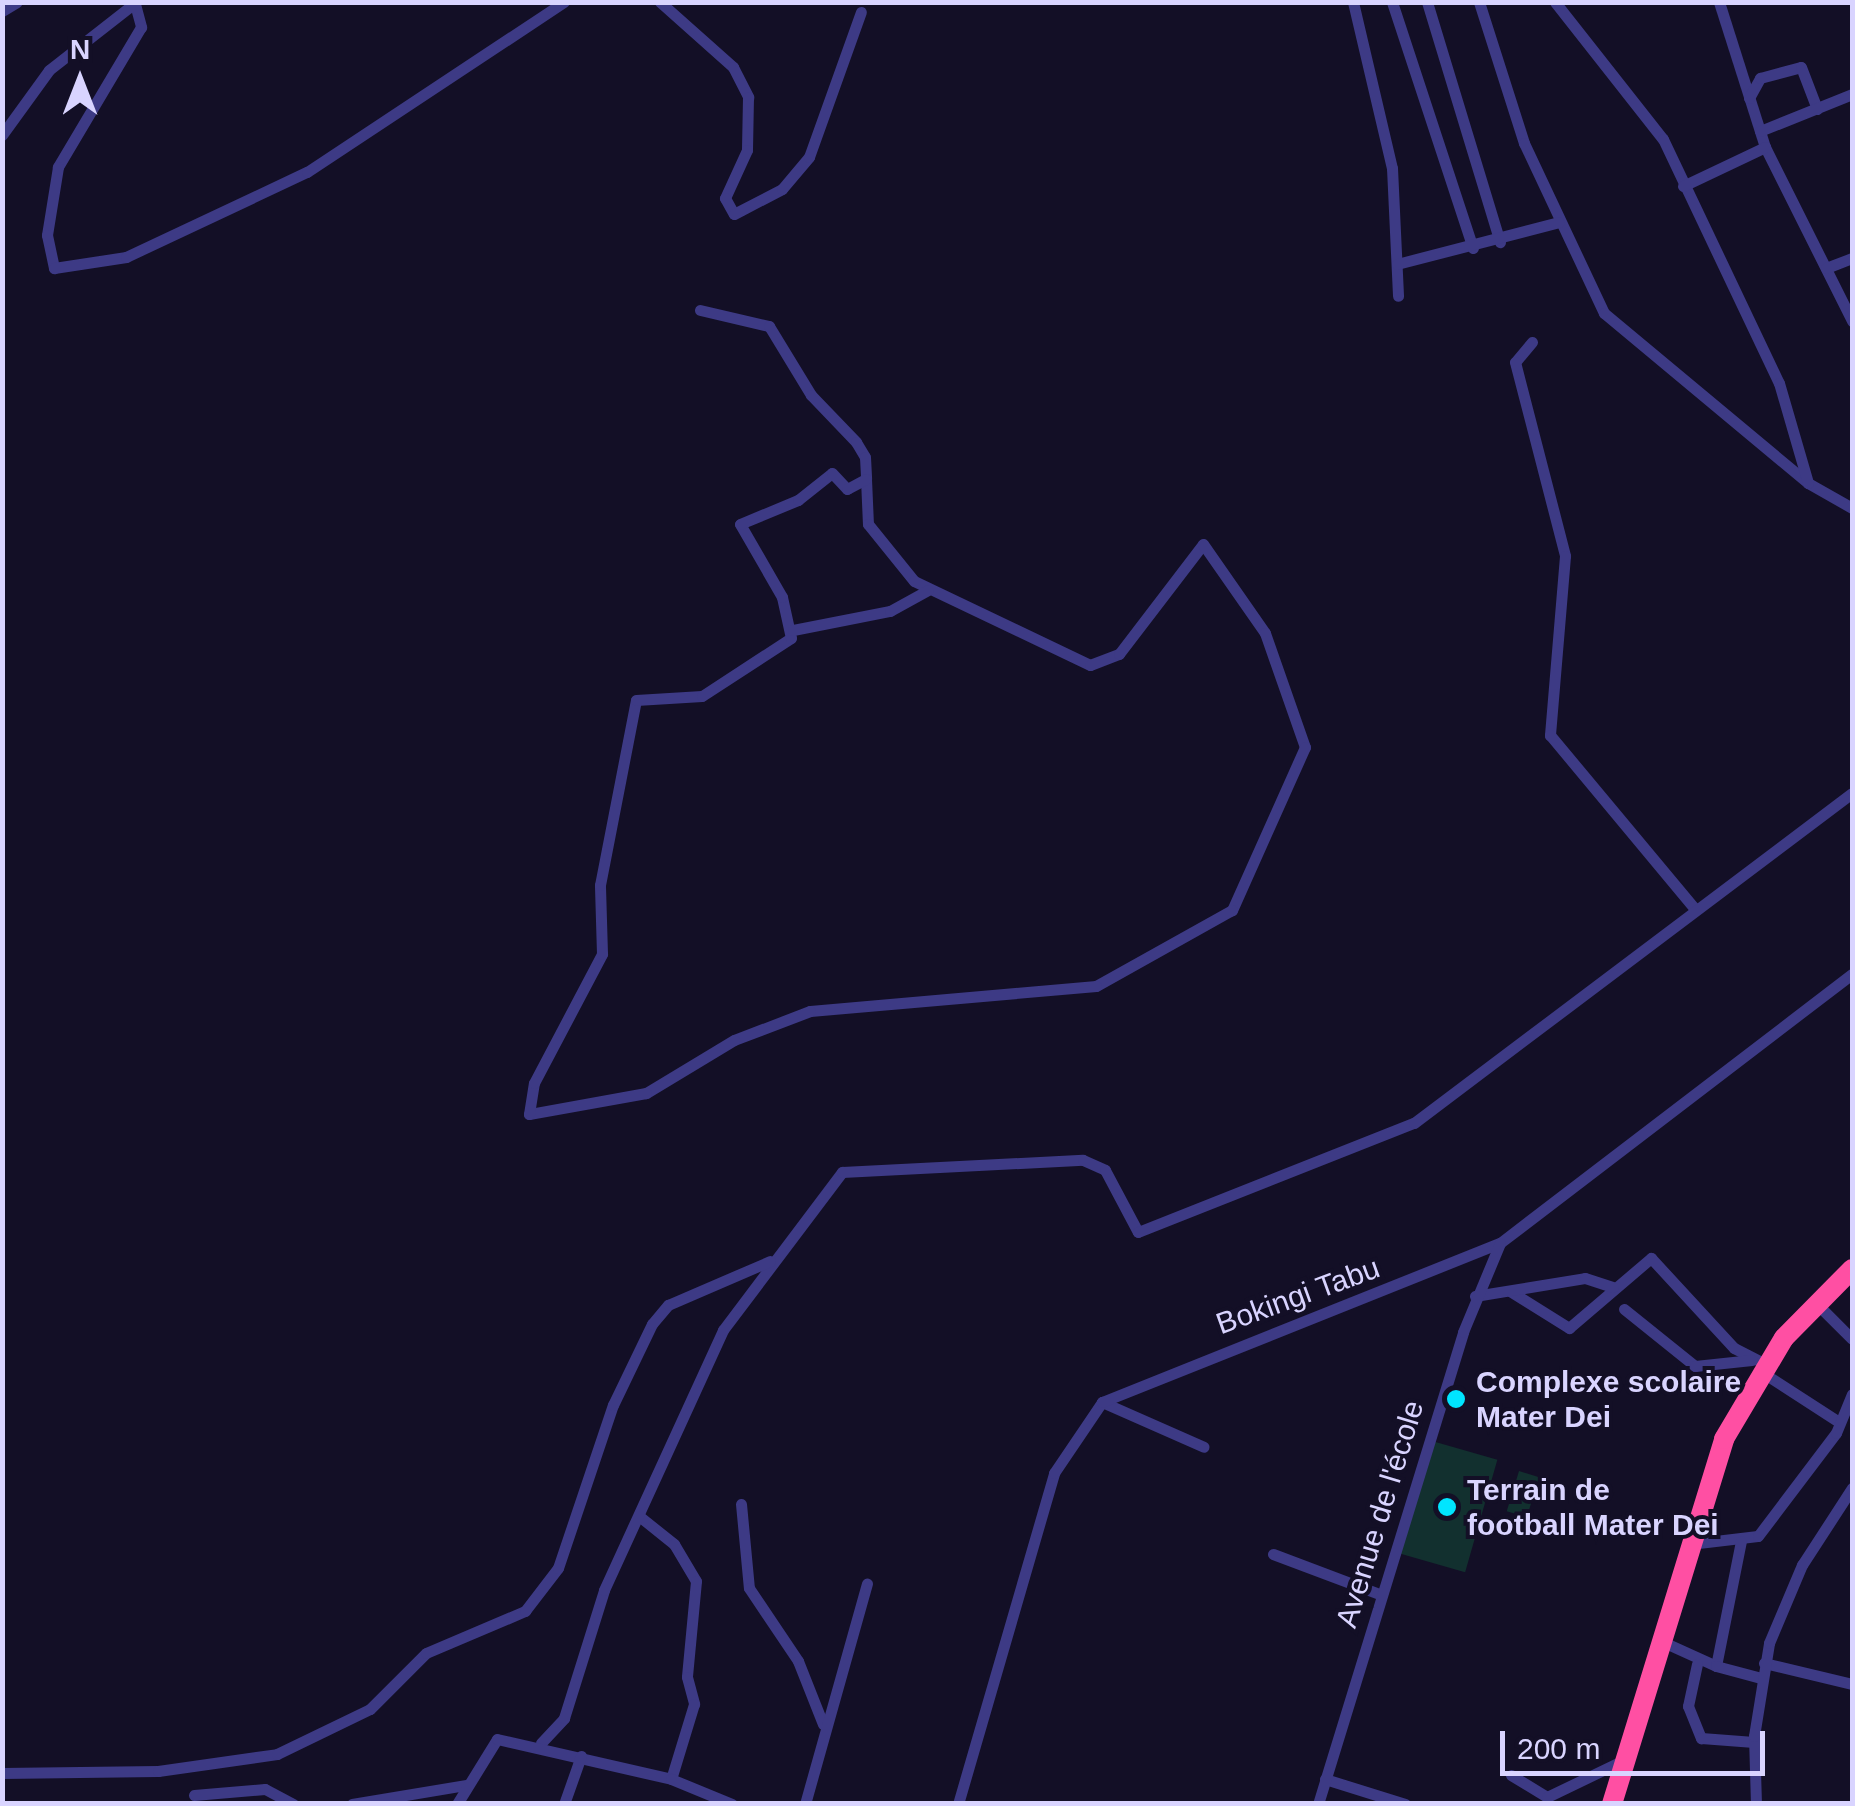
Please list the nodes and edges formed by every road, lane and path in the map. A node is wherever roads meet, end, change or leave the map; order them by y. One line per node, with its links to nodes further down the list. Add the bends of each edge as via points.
1 (17, 2): 11 (street)
2 (564, 2): 10 (street, via 307,172 126,257 54,268 48,235 58,168 141,27)
3 (660, 2): 12 (street, via 733,67 748,97 747,150 725,198 734,214 782,189 809,157)
4 (1353, 2): 24 (street, via 1392,168)
5 (1392, 2): 22 (street)
6 (1427, 2): 21 (street)
7 (1479, 2): 20 (street)
8 (1555, 2): 19 (street, via 1663,139)
9 (1719, 2): 14 (street)
10 (136, 3): 17 (street, via 49,70)
11 (2, 12)
12 (862, 12)
13 (1852, 94): 15 (street)
14 (1749, 98): 15 (street, via 1760,78 1801,67); 16 (street)
15 (1816, 108): 16 (street)
16 (1760, 131): 18 (street)
17 (2, 135)
18 (1765, 147): 19 (street); 25 (street)
19 (1682, 186): 31 (street, via 1779,383)
20 (1559, 222): 21 (street); 31 (street, via 1604,313)
21 (1500, 242): 22 (street)
22 (1473, 248): 24 (street)
23 (1852, 258): 25 (street)
24 (1397, 264): 26 (street)
25 (1826, 268): 28 (street)
26 (1398, 296)
27 (700, 310): 30 (street, via 769,326 811,395 856,442)
28 (1852, 320)
29 (1532, 342): 36 (street, via 1515,362 1565,556 1550,735)
30 (866, 479): 33 (street, via 871,531); 34 (street, via 847,488 832,472 798,500 740,524)
31 (1808, 483): 32 (street)
32 (1852, 508)
33 (928, 590): 34 (street, via 890,611); 34 (street, via 1102,666 1194,545 1219,560 1265,633 1306,741 1232,910 1096,986 812,1011 734,1040 648,1092 529,1114 533,1085 602,954 600,885 636,700 702,696)
34 (793, 630)
35 (1852, 793): 36 (street)
36 (1694, 908): 39 (street, via 1414,1123 1138,1232 1105,1170 1083,1160 852,1169)
37 (1852, 974): 38 (street, Bokingi Tabu)
38 (1500, 1243): 43 (street, Avenue de l'école); 49 (street, Bokingi Tabu)
39 (774, 1260): 54 (street, via 722,1330); 72 (street, via 668,1305 652,1324 556,1573 525,1611 426,1653 370,1709 277,1754 158,1771)
40 (1852, 1269): 44 (highway)
41 (1613, 1287): 42 (street, via 1585,1278); 42 (street, via 1566,1328); 47 (street, via 1651,1258)
42 (1510, 1291): 43 (street)
43 (1475, 1296): 59 (street, Avenue de l'école)
44 (1817, 1304): 46 (street); 47 (highway)
45 (1624, 1308): 47 (street, via 1694,1366)
46 (1852, 1339)
47 (1759, 1365): 50 (street); 56 (highway, via 1724,1439)
48 (1852, 1394): 50 (street)
49 (1102, 1402): 51 (street); 84 (street, via 1054,1474)
50 (1836, 1420): 55 (street, via 1836,1433 1758,1536)
51 (1204, 1447)
52 (1850, 1495): 61 (street, via 1802,1565)
53 (741, 1504): 67 (street, via 750,1590 796,1658)
54 (639, 1516): 69 (street, via 604,1590 572,1700); 74 (street, via 674,1544 696,1581 687,1677 694,1704)
55 (1741, 1541): 56 (street); 63 (street)
56 (1690, 1544): 60 (highway)
57 (1273, 1554): 59 (street)
58 (867, 1584): 67 (street)
59 (1382, 1594): 75 (street, Avenue de l'école)
60 (1660, 1640): 62 (street); 71 (highway)
61 (1764, 1663): 65 (street); 66 (street)
62 (1697, 1664): 63 (street); 68 (street, via 1688,1706 1701,1738)
63 (1716, 1666): 65 (street)
64 (1852, 1670): 66 (street)
65 (1761, 1678): 68 (street)
66 (1851, 1684)
67 (824, 1724): 83 (street)
68 (1754, 1742): 88 (street)
69 (541, 1743): 70 (street); 76 (street, via 496,1740)
70 (581, 1756): 74 (street); 81 (street)
71 (1624, 1760): 73 (street, via 1547,1796); 87 (highway)
72 (2, 1774)
73 (1511, 1775)
74 (672, 1779): 82 (street)
75 (1325, 1779): 85 (street, Avenue de l'école); 86 (street)
76 (466, 1784): 79 (street); 80 (street)
77 (194, 1795): 78 (street, via 265,1789)
78 (292, 1804)
79 (352, 1804)
80 (457, 1804)
81 (564, 1804)
82 (732, 1804)
83 (805, 1804)
84 (958, 1804)
85 (1318, 1804)
86 (1405, 1804)
87 (1612, 1804)
88 (1756, 1804)

